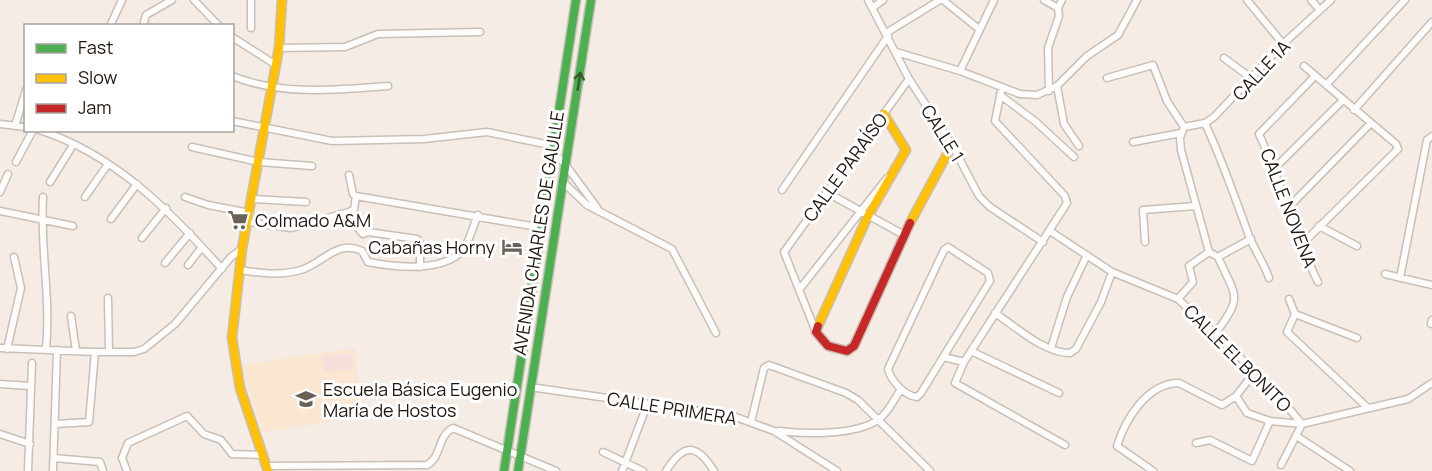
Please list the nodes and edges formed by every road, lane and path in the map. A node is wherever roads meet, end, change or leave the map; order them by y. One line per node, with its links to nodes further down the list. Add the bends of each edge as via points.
1 (122, 0): 23 (street)
2 (172, 0): 24 (street, via 146,15)
3 (194, 0): 25 (street)
4 (251, 0): 26 (street)
5 (282, 0): 32 (street)
6 (576, 0): 70 (street, AVENIDA CHARLES DE GAULLE)
7 (591, 0): 75 (street, AVENIDA CHARLES DE GAULLE, one-way to 7)
8 (868, 0): 19 (street, CALLE 1)
9 (883, 0): 19 (street)
10 (941, 0): 27 (street); 29 (street)
11 (994, 0): 27 (street)
12 (1044, 0): 20 (street)
13 (1062, 0): 20 (street)
14 (1137, 0): 45 (street, via 1118,34 1087,56)
15 (1247, 0): 31 (street)
16 (1311, 0): 21 (street)
17 (1331, 0): 21 (street, CALLE 1A)
18 (1405, 0): 43 (street)
19 (872, 8): 29 (street, CALLE 1)
20 (1058, 8): 48 (street, via 1048,48)
21 (1320, 10): 31 (street, CALLE 1A)
22 (1432, 22): 52 (street)
23 (111, 24)
24 (144, 24)
25 (217, 24)
26 (251, 28)
27 (979, 29): 37 (street)
28 (480, 32): 32 (street, via 378,34 345,47)
29 (887, 35): 33 (street, CALLE 1); 84 (street)
30 (234, 38): 35 (street)
31 (1283, 44): 41 (street, CALLE 1A)
32 (279, 48): 35 (street)
33 (896, 52): 37 (street); 42 (street, CALLE 1)
34 (1224, 58): 41 (street)
35 (276, 65): 47 (street)
36 (1304, 66): 38 (street)
37 (960, 71): 46 (street)
38 (1315, 76): 43 (street); 78 (street, CALLE NOVENA, via 1259,134)
39 (234, 77): 47 (street)
40 (1107, 78): 61 (street, via 1153,65)
41 (1251, 78): 55 (street, CALLE 1A, via 1227,106)
42 (909, 79): 53 (street, CALLE PARAÍSO); 67 (street, CALLE 1)
43 (1326, 85): 51 (street)
44 (388, 86): 47 (street, via 306,91)
45 (1057, 86): 48 (street); 68 (street, via 1064,124)
46 (1002, 87): 48 (street, via 1020,94); 49 (street)
47 (271, 88): 60 (street)
48 (1049, 91)
49 (1000, 95): 71 (street); 108 (street, via 995,113 998,126 1067,199)
50 (24, 97): 58 (street)
51 (1343, 100): 52 (street); 78 (street)
52 (1354, 110): 57 (street)
53 (884, 114): 77 (street, via 906,150); 86 (street, CALLE PARAÍSO)
54 (234, 122): 60 (street)
55 (1205, 123): 61 (street, CALLE 1A); 112 (street)
56 (0, 124): 58 (street)
57 (1370, 124): 95 (street); 106 (street, via 1398,148)
58 (15, 126): 59 (street)
59 (24, 128)
60 (264, 129): 70 (street, via 343,142 487,132); 73 (street)
61 (1182, 130): 65 (street, CALLE 1A); 93 (street, via 1181,150)
62 (32, 132): 72 (street)
63 (51, 132): 66 (street)
64 (1431, 136): 131 (street, via 1427,140)
65 (1133, 142)
66 (73, 145): 74 (street); 81 (street)
67 (952, 145): 110 (street); 113 (street, CALLE 1, via 983,201)
68 (1079, 146)
69 (192, 147): 73 (street)
70 (554, 149): 75 (street); 107 (street, AVENIDA CHARLES DE GAULLE)
71 (1074, 157)
72 (16, 162)
73 (259, 162): 76 (street); 91 (street)
74 (108, 164): 83 (street); 89 (street)
75 (566, 164): 82 (street, AVENIDA CHARLES DE GAULLE); 96 (street)
76 (312, 166)
77 (895, 168): 98 (street); 101 (street)
78 (1275, 168): 95 (street, CALLE NOVENA)
79 (8, 174): 85 (street)
80 (349, 175): 87 (street)
81 (50, 182)
82 (563, 182): 96 (street); 160 (street, AVENIDA CHARLES DE GAULLE)
83 (137, 184): 94 (street); 103 (street)
84 (782, 190)
85 (0, 192)
86 (826, 192): 98 (street); 134 (street, CALLE PARAÍSO, via 786,248 784,256)
87 (356, 196): 99 (street, via 354,209); 100 (street)
88 (43, 197): 104 (street)
89 (85, 197)
90 (185, 197): 102 (street)
91 (253, 199): 92 (street); 102 (street)
92 (306, 202)
93 (1195, 206): 114 (street, via 1143,210); 119 (street)
94 (166, 208): 109 (street); 111 (street)
95 (1287, 209): 115 (street, CALLE NOVENA)
96 (598, 210): 142 (street, via 672,249)
97 (0, 211): 104 (street)
98 (860, 211): 101 (street); 134 (street)
99 (349, 213): 102 (street, via 291,228); 125 (street, via 363,234 417,239)
100 (478, 215): 107 (street); 125 (street, via 462,251)
101 (868, 216): 110 (street); 141 (street)
102 (250, 218): 118 (street)
103 (111, 219)
104 (42, 220): 105 (street); 147 (street, via 49,300)
105 (73, 226)
106 (1319, 226): 115 (street); 116 (street)
107 (543, 228): 177 (street, AVENIDA CHARLES DE GAULLE)
108 (1050, 231): 113 (street); 120 (street, CALLE EL BONITO)
109 (190, 233): 117 (street); 123 (street)
110 (904, 235): 141 (street, via 851,350 828,346)
111 (142, 238)
112 (1251, 239): 122 (street); 130 (street)
113 (1043, 242): 138 (street)
114 (1145, 242)
115 (1300, 246): 132 (street, CALLE NOVENA)
116 (1357, 246)
117 (202, 247): 124 (street); 126 (street)
118 (242, 249): 126 (street); 127 (street)
119 (1209, 252): 122 (street); 136 (street, via 1189,266 1193,282)
120 (1087, 255): 128 (street, CALLE EL BONITO); 146 (street, via 1067,297)
121 (14, 257): 145 (street, via 21,288)
122 (1218, 257): 143 (street, via 1236,298)
123 (165, 263)
124 (188, 265)
125 (420, 267): 127 (street, via 368,262 362,252 348,248 325,255 303,270 267,274)
126 (222, 269): 152 (street, via 176,324 155,342 134,352)
127 (239, 270): 179 (street, via 233,315 234,358)
128 (1112, 272): 136 (street, CALLE EL BONITO); 146 (street, via 1076,349 1064,353)
129 (1385, 274): 131 (street)
130 (1269, 278)
131 (1400, 278): 133 (street)
132 (1318, 282)
133 (1432, 285)
134 (799, 290): 141 (street)
135 (108, 298): 152 (street)
136 (1178, 299): 143 (street, CALLE EL BONITO)
137 (1288, 299): 139 (street)
138 (995, 313): 146 (street); 150 (street)
139 (1295, 314): 144 (street); 165 (street, via 1288,327 1290,337)
140 (71, 315): 149 (street)
141 (816, 332)
142 (716, 333)
143 (1215, 333): 156 (street, CALLE EL BONITO)
144 (1357, 338)
145 (3, 348): 147 (street)
146 (1052, 348)
147 (46, 349): 148 (street)
148 (57, 350): 149 (street); 169 (street)
149 (76, 351): 151 (street)
150 (971, 351): 154 (street); 162 (street)
151 (95, 352): 152 (street); 169 (street, via 91,419 87,424)
152 (109, 352)
153 (943, 357): 154 (street); 161 (street, via 917,397); 161 (street, via 990,277 948,247 888,369)
154 (964, 362): 176 (street, via 955,383 957,387)
155 (32, 363): 159 (street)
156 (1254, 374): 163 (street); 170 (street, CALLE EL BONITO, via 1269,385)
157 (1432, 383): 165 (street, CALLE EL BONITO, via 1408,399)
158 (0, 384): 159 (street)
159 (32, 386): 175 (street)
160 (530, 387): 164 (street, CALLE PRIMERA); 180 (street, AVENIDA CHARLES DE GAULLE)
161 (902, 389): 166 (street)
162 (1059, 393)
163 (1236, 396): 167 (street, via 1247,413); 198 (street, via 1217,405 1175,382 1147,395 1117,446)
164 (647, 405): 168 (street, CALLE PRIMERA, via 733,416); 182 (street)
165 (1368, 408): 170 (street, CALLE EL BONITO)
166 (879, 419): 168 (street, via 846,393 770,365 764,368); 171 (street, via 858,428 832,431); 197 (street)
167 (1270, 421): 170 (street); 174 (street, via 1252,461 1210,440)
168 (751, 422): 171 (street, CALLE PRIMERA)
169 (55, 424): 181 (street)
170 (1302, 424): 173 (street)
171 (774, 431): 196 (street, CALLE PRIMERA)
172 (0, 434): 175 (street)
173 (1298, 437): 183 (street); 199 (street)
174 (1196, 443)
175 (30, 444): 185 (street)
176 (1065, 445)
177 (506, 451): 180 (street); 184 (street, via 453,428 442,436 435,459 427,465); 189 (street, AVENIDA CHARLES DE GAULLE)
178 (603, 452): 182 (street)
179 (262, 455): 184 (street); 188 (street, via 232,454 221,440 204,434 187,416 128,443 122,458)
180 (520, 455): 190 (street, AVENIDA CHARLES DE GAULLE); 191 (street)
181 (54, 458): 186 (street); 187 (street, via 99,462)
182 (627, 463): 192 (street); 193 (street)
183 (1281, 465)
184 (267, 469)
185 (28, 471)
186 (54, 471)
187 (103, 471)
188 (127, 471)
189 (504, 471)
190 (518, 471)
191 (556, 471)
192 (622, 471)
193 (643, 471)
194 (666, 471): 195 (street, via 680,453 691,449)
195 (714, 471)
196 (837, 471)
197 (930, 471)
198 (1153, 471)
199 (1350, 471)

